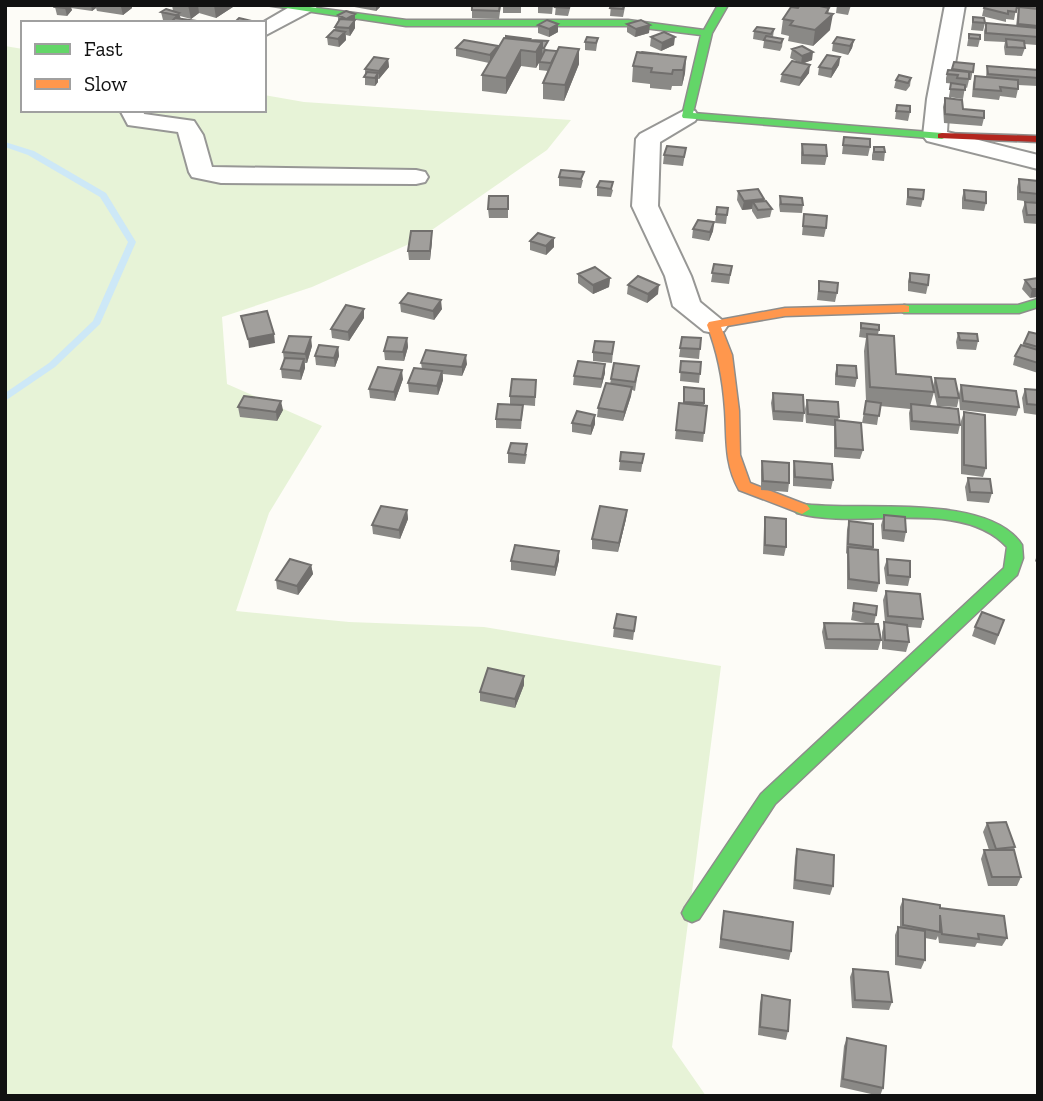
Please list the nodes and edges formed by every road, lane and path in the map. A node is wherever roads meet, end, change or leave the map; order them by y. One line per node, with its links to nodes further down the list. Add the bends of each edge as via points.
1 (271, 5): 4 (street)
2 (723, 5): 6 (street)
3 (955, 5): 9 (street)
4 (303, 8): 5 (street); 6 (street, via 406,23 628,23)
5 (266, 29)
6 (707, 33): 8 (street)
7 (132, 112): 12 (street, via 136,120 186,126 201,172 221,176)
8 (687, 116): 9 (street); 14 (street, via 648,139 645,206 687,306)
9 (935, 136): 10 (street); 11 (street)
10 (1038, 139)
11 (1038, 162)
12 (416, 177)
13 (1038, 303): 14 (street, via 1019,309 783,310)
14 (714, 326): 15 (street, via 725,355 733,455 744,486 802,510 934,513 973,519 1009,537 1015,558 1011,571 768,799)
15 (692, 913)

